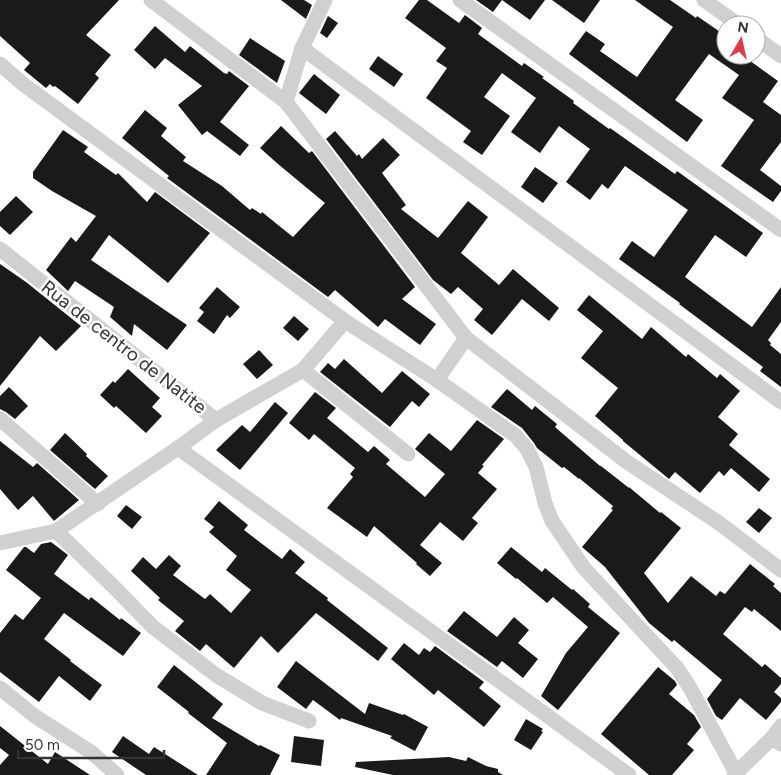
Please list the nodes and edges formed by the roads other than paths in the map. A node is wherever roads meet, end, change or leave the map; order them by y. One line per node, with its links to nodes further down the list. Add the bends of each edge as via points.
1 (151, 0): 10 (street)
2 (325, 0): 7 (street)
3 (460, 0): 11 (street)
4 (704, 0): 5 (street)
5 (725, 15)
6 (766, 45): 8 (street)
7 (302, 48): 10 (street); 17 (street)
8 (781, 56)
9 (0, 64): 13 (street)
10 (286, 102): 14 (street)
11 (781, 230)
12 (0, 248): 19 (street, Rua de centro de Natite)
13 (345, 322): 15 (street); 16 (street)
14 (466, 338): 16 (street); 25 (street, via 627,462 719,523)
15 (303, 370): 19 (street); 21 (street)
16 (437, 380): 29 (street, via 516,436 527,449 536,467 552,521 584,568 677,668)
17 (781, 402)
18 (0, 419): 22 (street)
19 (216, 420): 20 (street, Rua de centro de Natite)
20 (178, 448): 22 (street, Rua de centro de Natite); 31 (street)
21 (408, 454)
22 (98, 504): 23 (street, Rua de centro de Natite)
23 (56, 532): 24 (street, Rua de centro de Natite); 27 (street, via 153,627 216,675 262,703)
24 (0, 543)
25 (781, 570)
26 (0, 688): 30 (street, via 36,717 91,752)
27 (309, 721)
28 (778, 736): 29 (street)
29 (735, 774)
30 (117, 775)
31 (629, 775)

